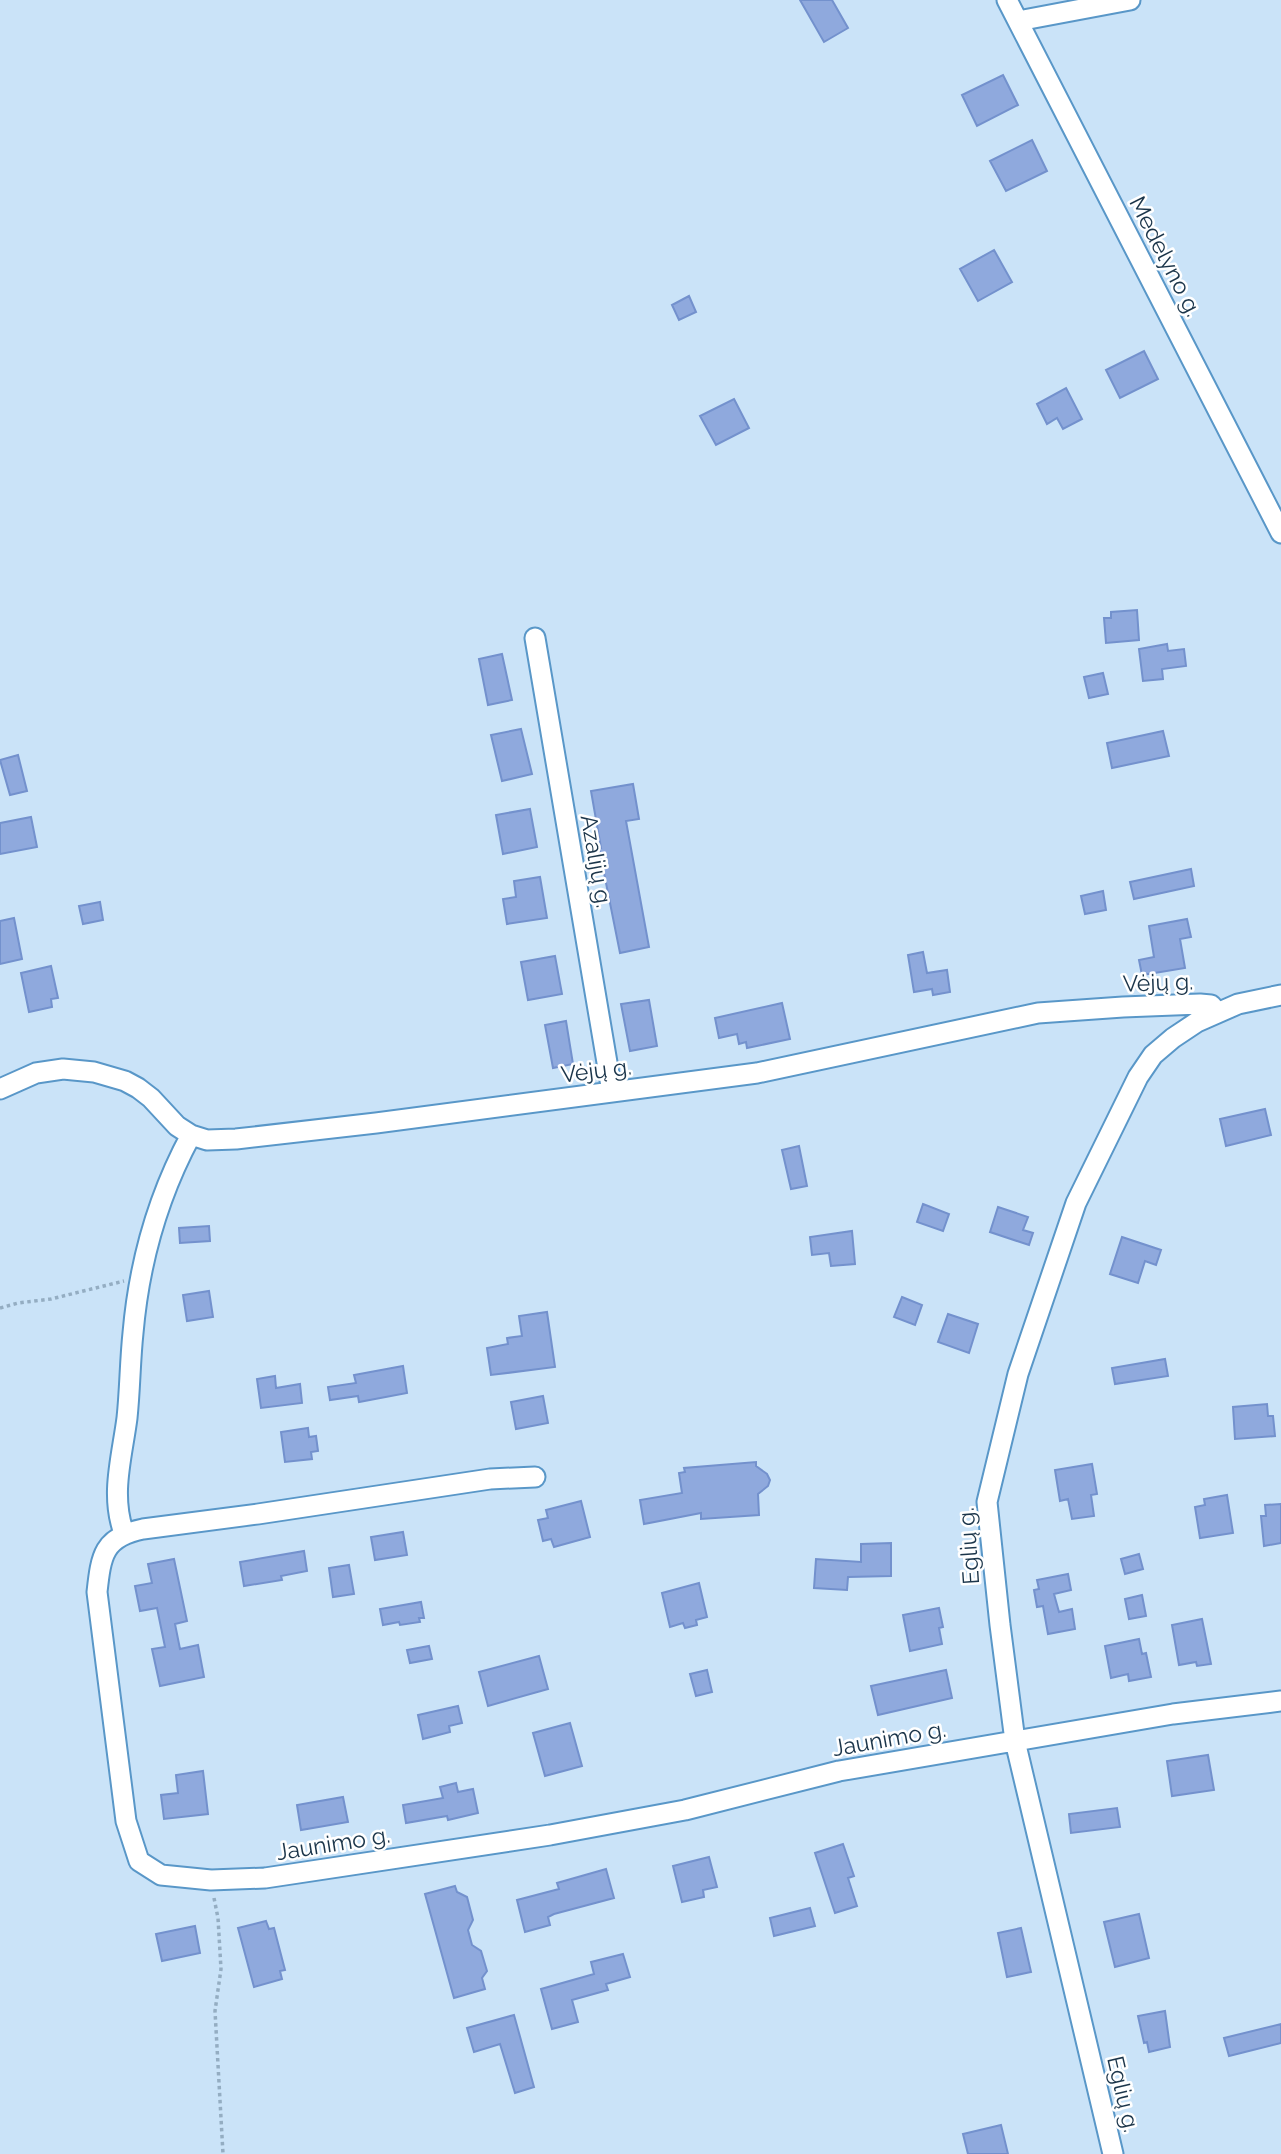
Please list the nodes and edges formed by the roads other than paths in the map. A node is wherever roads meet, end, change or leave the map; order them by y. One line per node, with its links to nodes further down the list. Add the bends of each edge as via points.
1 (1007, 0): 3 (street, Medelyno g.)
2 (1130, 0): 3 (street)
3 (1018, 20): 4 (street, Medelyno g.)
4 (1281, 533)
5 (535, 638): 9 (street, Azalijų g.)
6 (1281, 995): 7 (street, Eglių g.)
7 (1217, 1012): 9 (street, Vėjų g., via 1211,1006 1186,1004 1038,1013 769,1071); 14 (street, Eglių g., via 1173,1038 1153,1055 1138,1077 1076,1203 1018,1374 987,1502)
8 (0, 1089): 10 (street, via 36,1073 63,1069 94,1072 138,1088)
9 (611, 1092): 10 (street, Vėjų g., via 236,1139 207,1140)
10 (191, 1135): 12 (street, via 152,1228 140,1277 118,1468 117,1513)
11 (535, 1477): 12 (street, via 490,1479)
12 (124, 1533): 14 (street, Jaunimo g., via 109,1545 100,1563 97,1592 127,1821 139,1860 161,1875 211,1881 265,1878 550,1835 685,1810 839,1771)
13 (1281, 1701): 14 (street, Jaunimo g.)
14 (1015, 1741): 15 (street, Eglių g.)
15 (1113, 2154)

